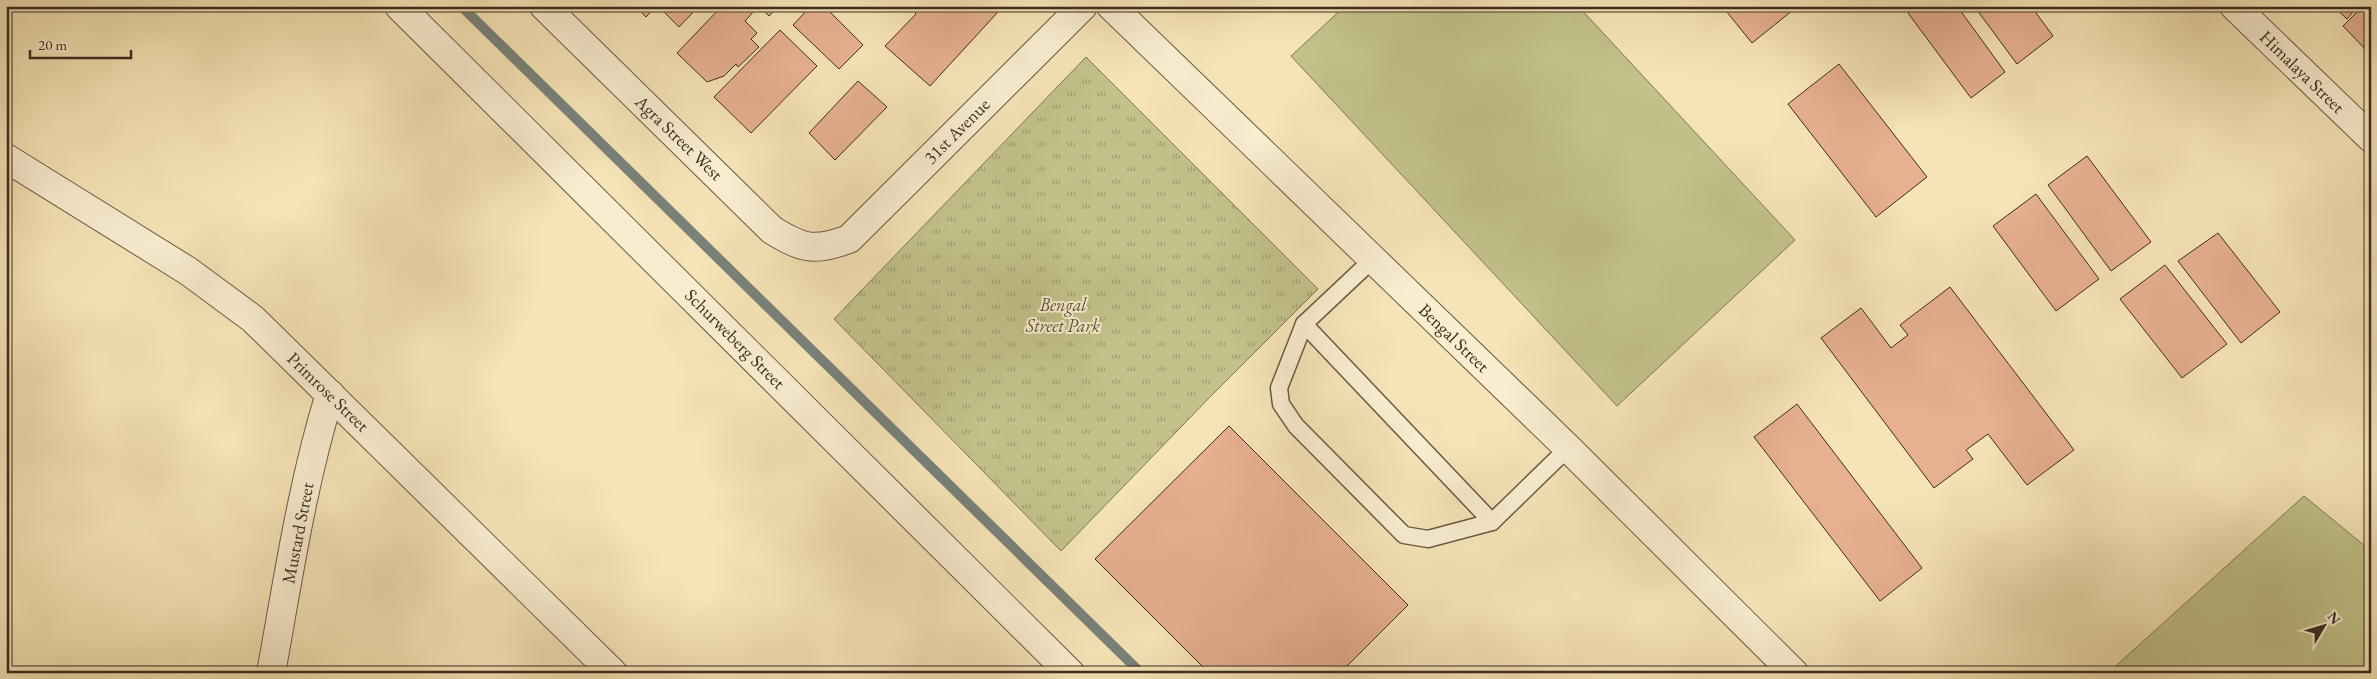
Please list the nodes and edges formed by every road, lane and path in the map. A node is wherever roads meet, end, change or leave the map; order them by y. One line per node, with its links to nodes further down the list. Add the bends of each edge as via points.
1 (399, 6): 16 (street, Schurweberg Street)
2 (544, 6): 8 (street, Agra Street West, via 772,230 795,244)
3 (1083, 6): 8 (street, 31st Avenue, via 849,239)
4 (1112, 6): 9 (street, Bengal Street)
5 (2234, 6): 6 (street, Himalaya Street)
6 (2371, 138)
7 (6, 158): 11 (street, Primrose Street, via 188,271 253,319)
8 (826, 248)
9 (1372, 260): 10 (lane); 12 (street, Bengal Street)
10 (1304, 324): 13 (lane); 13 (lane, via 1279,388 1281,404 1296,426 1404,534 1428,538)
11 (330, 394): 14 (street, Mustard Street, via 319,429); 15 (street, Primrose Street)
12 (1568, 448): 13 (lane); 17 (street, Bengal Street)
13 (1492, 522)
14 (271, 673)
15 (613, 673)
16 (1070, 673)
17 (1794, 673)

